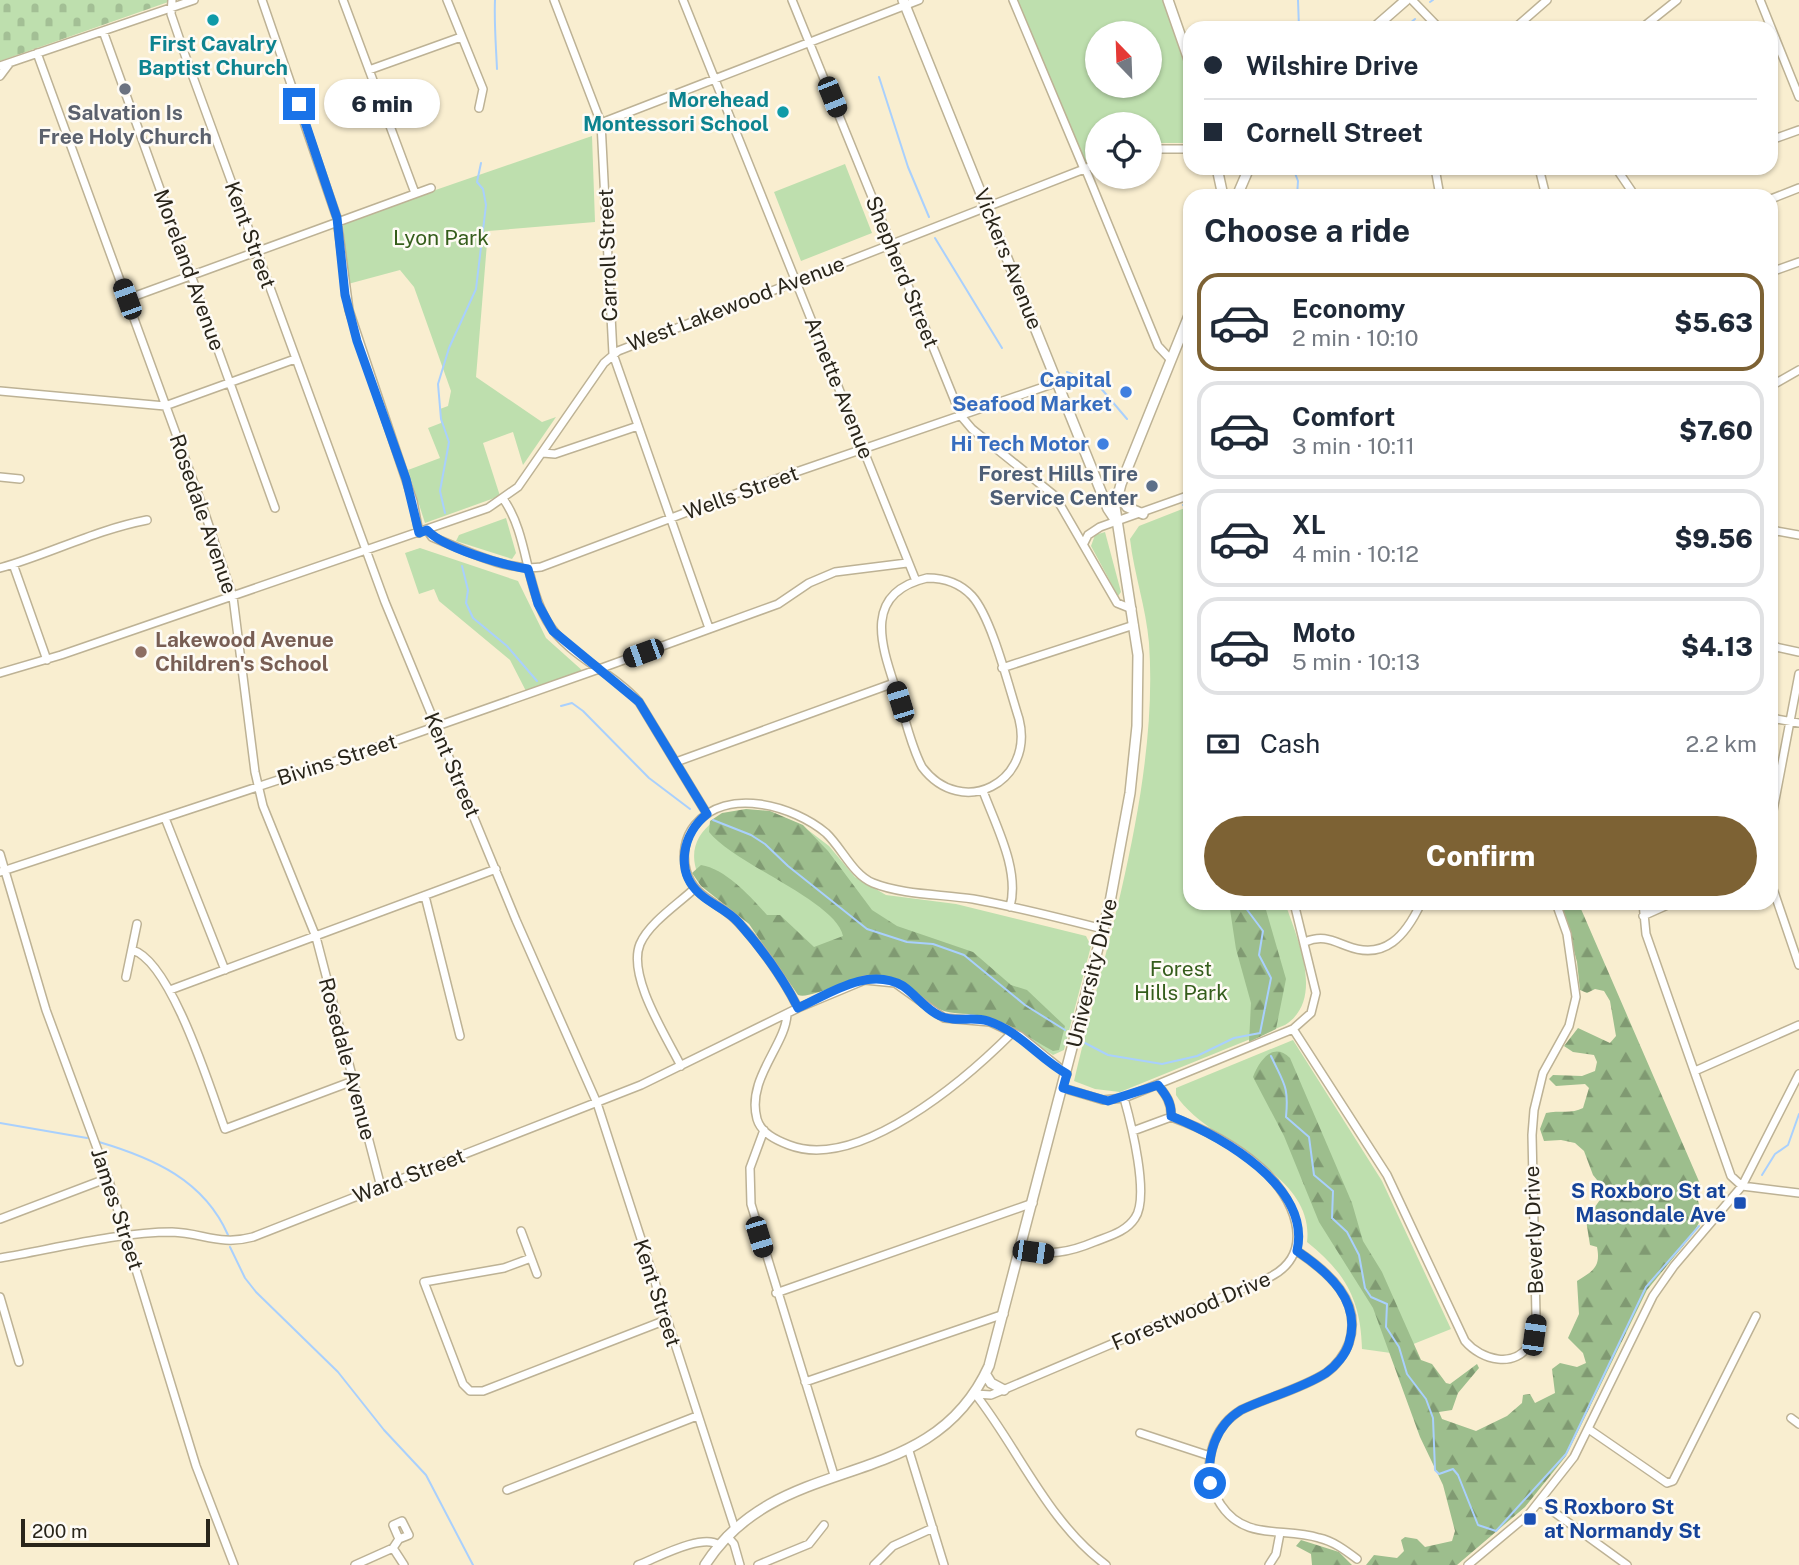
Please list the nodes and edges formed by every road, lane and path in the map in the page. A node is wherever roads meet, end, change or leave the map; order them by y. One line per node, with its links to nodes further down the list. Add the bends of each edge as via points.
1 (194, 0): 18 (street)
2 (262, 0): 48 (street)
3 (343, 0): 32 (street)
4 (447, 0): 25 (street)
5 (566, 0): 16 (street)
6 (683, 0): 34 (street, Arnette Avenue)
7 (792, 0): 26 (street, Shepherd Street)
8 (919, 0): 17 (street)
9 (1013, 0): 42 (street)
10 (1168, 0): 27 (main road)
11 (1406, 0): 19 (main road)
12 (1412, 0): 20 (street)
13 (1547, 0): 21 (street)
14 (1677, 0): 22 (street)
15 (1760, 0): 23 (street)
16 (555, 2): 37 (street, Carroll Street)
17 (904, 3): 26 (street); 47 (main road, Vickers Avenue)
18 (171, 4): 24 (street); 50 (street, Kent Street)
19 (1382, 21)
20 (1432, 21)
21 (1524, 21)
22 (1651, 21)
23 (1769, 21)
24 (103, 31): 29 (street); 53 (street, Moreland Avenue)
25 (461, 37): 32 (street); 36 (street, via 483,89)
26 (809, 43): 34 (street); 49 (street, Shepherd Street)
27 (1183, 43)
28 (1778, 44): 35 (street)
29 (37, 53): 30 (street); 55 (street, Rosedale Avenue)
30 (9, 64): 31 (street); 33 (street)
31 (0, 66)
32 (369, 70): 45 (street)
33 (0, 76)
34 (714, 80): 37 (street); 54 (street, Arnette Avenue)
35 (1798, 93)
36 (479, 108)
37 (601, 123): 57 (street, Carroll Street)
38 (1799, 130): 39 (street)
39 (1778, 138)
40 (1162, 149): 41 (street)
41 (1183, 149)
42 (1084, 168): 47 (street, West Lakewood Avenue); 59 (street, via 1158,345)
43 (430, 188): 45 (street)
44 (1799, 188): 46 (street)
45 (415, 193): 48 (street)
46 (1778, 196)
47 (987, 207): 49 (street, West Lakewood Avenue); 61 (main road, Vickers Avenue)
48 (338, 222): 50 (street); 81 (street, via 347,303)
49 (891, 244): 54 (street, West Lakewood Avenue); 66 (street, Shepherd Street)
50 (256, 252): 53 (street); 58 (street, Kent Street)
51 (1799, 262): 52 (street)
52 (1778, 270)
53 (191, 275): 55 (street); 63 (street, Moreland Avenue)
54 (795, 281): 57 (street, West Lakewood Avenue); 68 (street, Arnette Avenue)
55 (127, 299): 65 (street, Rosedale Avenue)
56 (1183, 330): 59 (main road, University Drive)
57 (613, 354): 67 (street, Carroll Street); 69 (street, West Lakewood Avenue)
58 (295, 359): 63 (street); 84 (street, Kent Street)
59 (1171, 360): 72 (main road, University Drive)
60 (1799, 370): 62 (street)
61 (1058, 382): 66 (street, Wells Street); 79 (main road, Vickers Avenue)
62 (1778, 382)
63 (229, 383): 65 (street); 75 (street, Moreland Avenue)
64 (0, 391): 65 (street)
65 (165, 406): 90 (street, Rosedale Avenue)
66 (961, 416): 68 (street, Wells Street); 83 (street, Shepherd Street, via 1055,496)
67 (638, 425): 69 (street, via 555,454); 77 (street, Carroll Street)
68 (864, 450): 77 (street, Wells Street); 85 (street, Arnette Avenue)
69 (542, 453): 74 (street, West Lakewood Avenue)
70 (0, 477): 71 (street)
71 (20, 479)
72 (1118, 492): 76 (main road, via 1127,507); 79 (main road, University Drive)
73 (1183, 498): 76 (street)
74 (504, 499): 81 (street, West Lakewood Avenue); 88 (street)
75 (275, 508)
76 (1143, 514): 79 (street)
77 (672, 518): 88 (street, Wells Street); 93 (street, Carroll Street)
78 (147, 520): 86 (street, via 111,527 96,537)
79 (1115, 520): 83 (street, via 1096,529); 91 (main road, University Drive)
80 (1778, 531): 82 (street)
81 (423, 532): 84 (street, West Lakewood Avenue); 88 (street)
82 (1799, 535)
83 (1084, 543): 91 (street, Shepherd Street, via 1117,603)
84 (365, 551): 90 (street, West Lakewood Avenue); 103 (street, Kent Street)
85 (907, 563): 89 (street, Arnette Avenue); 93 (street, Bivins Street, via 835,572 778,604)
86 (13, 564): 87 (street); 96 (street)
87 (0, 568)
88 (528, 569): 98 (street, via 548,623)
89 (916, 581): 97 (street, via 944,579 973,597); 101 (street, via 891,598 881,621)
90 (233, 597): 96 (street, West Lakewood Avenue); 105 (street, Rosedale Avenue)
91 (1132, 609): 92 (main road, University Drive)
92 (1134, 625): 97 (street); 124 (main road, University Drive, via 1139,687 1135,753)
93 (709, 628): 98 (street, Bivins Street)
94 (1778, 648): 95 (street)
95 (1799, 652)
96 (47, 660): 99 (street, West Lakewood Avenue)
97 (1002, 668): 106 (street, via 1021,728 1021,747 1011,771)
98 (599, 669): 103 (street, Bivins Street); 104 (street, via 639,702)
99 (0, 673)
100 (1799, 674): 102 (street)
101 (894, 683): 104 (street); 106 (street, via 927,774 950,789)
102 (1795, 722): 107 (street)
103 (436, 727): 105 (street, Bivins Street); 111 (street, Kent Street)
104 (676, 762): 108 (street)
105 (258, 786): 109 (street, Bivins Street); 125 (street, Rosedale Avenue)
106 (984, 791): 116 (street, via 1011,873 1014,891)
107 (1778, 792)
108 (707, 814): 113 (street, via 685,845 685,869); 116 (street, via 744,804 779,808 823,831 870,881)
109 (165, 818): 112 (street, Bivins Street); 129 (street)
110 (0, 854): 112 (street, James Street)
111 (496, 869): 114 (street); 146 (street, Kent Street)
112 (2, 871): 150 (street, James Street, via 54,1034)
113 (694, 888): 132 (street, via 737,920); 138 (street, via 648,933 637,959 640,980)
114 (425, 896): 125 (street); 137 (street)
115 (1778, 904): 128 (street)
116 (1010, 907): 124 (street)
117 (1296, 910): 126 (street)
118 (1417, 910): 126 (street, via 1404,935 1384,948 1362,951 1325,937)
119 (1558, 910): 135 (street, Beverly Drive, via 1569,945 1576,997 1569,1026 1550,1057 1536,1098 1532,1135 1536,1315 1532,1341 1517,1354 1489,1359 1465,1341 1387,1175)
120 (1643, 910): 122 (street)
121 (1656, 910): 122 (street)
122 (1643, 916): 139 (street)
123 (138, 924): 127 (street)
124 (1103, 929): 140 (main road, University Drive)
125 (316, 937): 129 (street); 142 (street, Rosedale Avenue)
126 (1305, 942): 135 (street, via 1315,980 1315,1003 1308,1017)
127 (132, 950): 130 (street); 131 (street, via 150,960)
128 (1799, 965)
129 (225, 970): 131 (street)
130 (126, 977)
131 (170, 990): 142 (street, via 225,1129)
132 (798, 1008): 133 (street, Ward Street); 136 (street, Ward Street, via 855,982 883,979 904,987 940,1016 984,1020)
133 (787, 1014): 138 (street, Ward Street); 148 (street, via 787,1025 769,1056 758,1090 757,1115)
134 (1799, 1025): 139 (street)
135 (1293, 1029): 143 (street)
136 (1012, 1033): 140 (street, Ward Street); 148 (street, via 916,1113 858,1142 805,1149 781,1142)
137 (460, 1037)
138 (681, 1066): 146 (street, Ward Street)
139 (1695, 1071): 151 (street, via 1728,1171)
140 (1067, 1074): 144 (main road, University Drive)
141 (1799, 1074): 151 (street)
142 (353, 1082): 152 (street, Rosedale Avenue)
143 (1158, 1085): 145 (street); 147 (street, via 1167,1095)
144 (1063, 1088): 145 (street, via 1102,1100); 154 (main road, University Drive)
145 (1124, 1098): 149 (street)
146 (597, 1103): 152 (street, Ward Street); 167 (street, Kent Street)
147 (1171, 1116): 149 (street); 159 (street, via 1214,1137 1266,1172 1295,1219)
148 (764, 1130): 163 (street, via 751,1162 749,1189)
149 (1133, 1130): 158 (street, via 1142,1201 1132,1222 1070,1252 1052,1255)
150 (108, 1178): 155 (street); 157 (street, James Street)
151 (1742, 1186): 153 (street); 176 (street, via 1653,1296)
152 (381, 1187): 157 (street, Ward Street, via 235,1241 173,1232)
153 (1799, 1193)
154 (1033, 1203): 158 (main road, University Drive); 163 (street)
155 (0, 1219)
156 (521, 1231): 161 (street)
157 (127, 1238): 160 (street, Ward Street); 192 (street, James Street, via 196,1466)
158 (1022, 1250): 165 (main road, University Drive)
159 (1297, 1251): 171 (street, Forestwood Drive, via 1285,1268 1270,1277); 179 (street, via 1343,1292 1352,1322 1348,1347 1324,1374 1235,1414 1217,1434)
160 (0, 1258)
161 (531, 1258): 162 (street); 167 (street, via 504,1268 424,1282 463,1384 470,1391 483,1391)
162 (537, 1274)
163 (776, 1293): 170 (street)
164 (0, 1297): 168 (street)
165 (1004, 1314): 169 (main road, University Drive); 170 (street)
166 (1756, 1316): 176 (street, via 1673,1481 1654,1476)
167 (666, 1320): 173 (street, Kent Street)
168 (19, 1362)
169 (986, 1375): 171 (main road); 172 (main road, University Drive)
170 (805, 1382): 180 (street)
171 (1004, 1390): 172 (street, Forestwood Drive)
172 (975, 1394): 178 (main road, University Drive, via 942,1429); 201 (street, via 1058,1516 1079,1543)
173 (697, 1416): 181 (street); 185 (street, Kent Street)
174 (1791, 1418): 175 (street)
175 (1799, 1424)
176 (1590, 1430): 182 (street)
177 (1140, 1433): 179 (street)
178 (909, 1451): 180 (main road, University Drive); 184 (street)
179 (1210, 1456): 186 (street, via 1213,1492 1230,1517 1253,1530)
180 (834, 1475): 185 (main road, University Drive, via 784,1496)
181 (507, 1490)
182 (1540, 1502): 203 (street); 204 (street)
183 (824, 1525): 198 (street, via 804,1548)
184 (933, 1528): 199 (street, via 893,1546); 200 (street)
185 (735, 1529): 187 (main road, University Drive)
186 (1280, 1533): 191 (street, via 1318,1537); 202 (street)
187 (727, 1536): 189 (main road, University Drive); 197 (street)
188 (399, 1539): 190 (street)
189 (719, 1545): 195 (street, via 713,1540 701,1541); 196 (main road, University Drive)
190 (393, 1548): 193 (street); 194 (street)
191 (1357, 1559)
192 (234, 1565)
193 (355, 1565)
194 (404, 1565)
195 (638, 1565)
196 (705, 1565)
197 (740, 1565)
198 (758, 1565)
199 (874, 1565)
200 (944, 1565)
201 (1106, 1565)
202 (1269, 1565)
203 (1468, 1565)
204 (1627, 1565)

